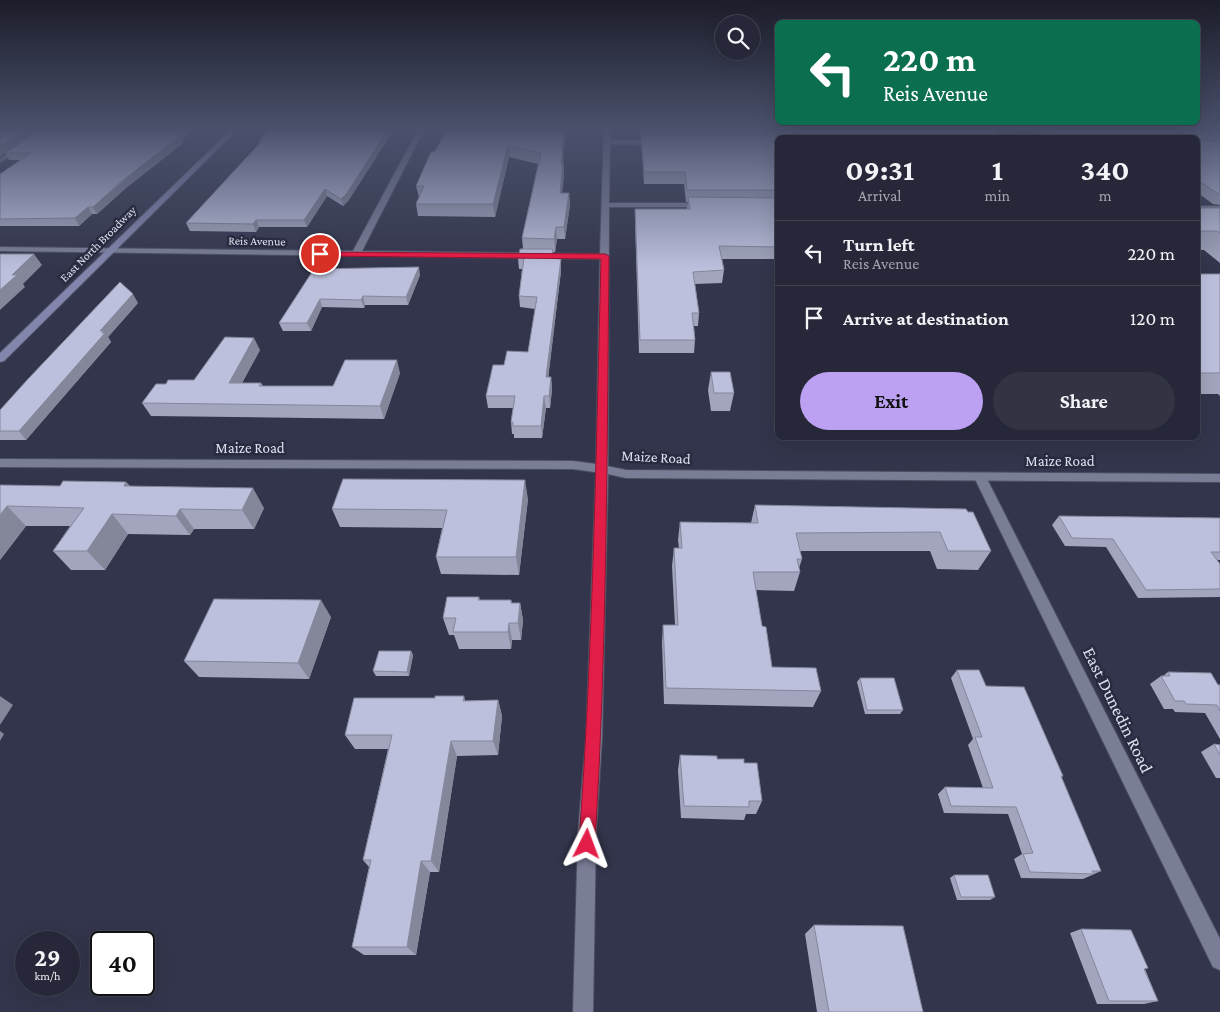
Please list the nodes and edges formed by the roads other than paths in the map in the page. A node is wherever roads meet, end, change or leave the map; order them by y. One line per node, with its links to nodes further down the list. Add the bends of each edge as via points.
1 (187, 175): 9 (main road, East North Broadway)
2 (397, 175): 10 (street)
3 (606, 175): 4 (street)
4 (606, 205): 5 (street); 11 (street)
5 (708, 205)
6 (1200, 208): 7 (street)
7 (1220, 208)
8 (0, 249): 9 (street, Reis Avenue)
9 (110, 250): 10 (street, Reis Avenue); 12 (main road, East North Broadway)
10 (356, 254): 11 (street, Reis Avenue)
11 (605, 256): 14 (street)
12 (0, 359)
13 (0, 463): 14 (street, Maize Road, via 573,465)
14 (602, 469): 15 (street, Maize Road, via 626,474); 18 (street)
15 (980, 477): 16 (street, Maize Road); 17 (street, East Dunedin Road)
16 (1220, 478)
17 (1220, 960)
18 (583, 1012)

